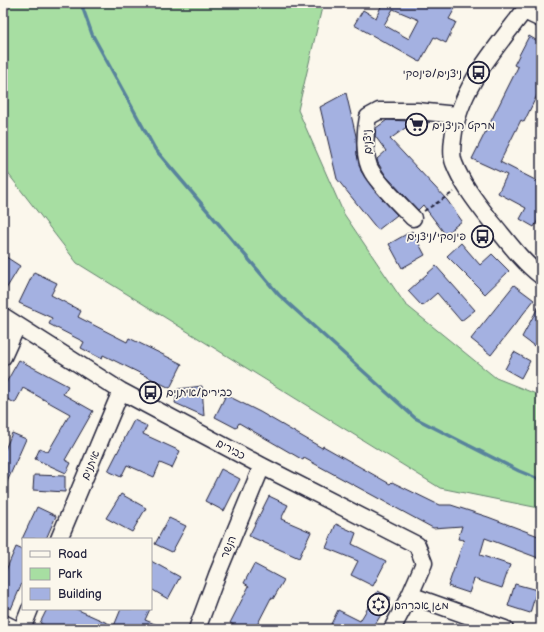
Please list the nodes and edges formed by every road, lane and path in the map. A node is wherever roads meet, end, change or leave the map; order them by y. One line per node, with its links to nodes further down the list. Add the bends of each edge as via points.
1 (523, 7): 2 (street); 3 (street, via 491,53)
2 (541, 19)
3 (457, 115): 4 (street, via 452,149 453,162); 5 (street, ניצנים, via 379,111 368,117 365,130 366,151 371,171)
4 (465, 185): 5 (path); 6 (street, via 509,243)
5 (413, 218)
6 (541, 276)
7 (3, 316): 8 (street, כבירים)
8 (17, 326): 9 (street); 10 (street, כבירים)
9 (3, 357)
10 (120, 390): 11 (street, כבירים); 12 (street, איתנים)
11 (262, 466): 13 (street, כבירים, via 417,545 424,563); 18 (street, הנשר)
12 (59, 538)
13 (410, 595): 19 (street, כבירים); 20 (street)
14 (30, 610): 17 (street)
15 (3, 623): 16 (street)
16 (15, 629)
17 (22, 629)
18 (197, 629)
19 (392, 629)
20 (505, 629)

